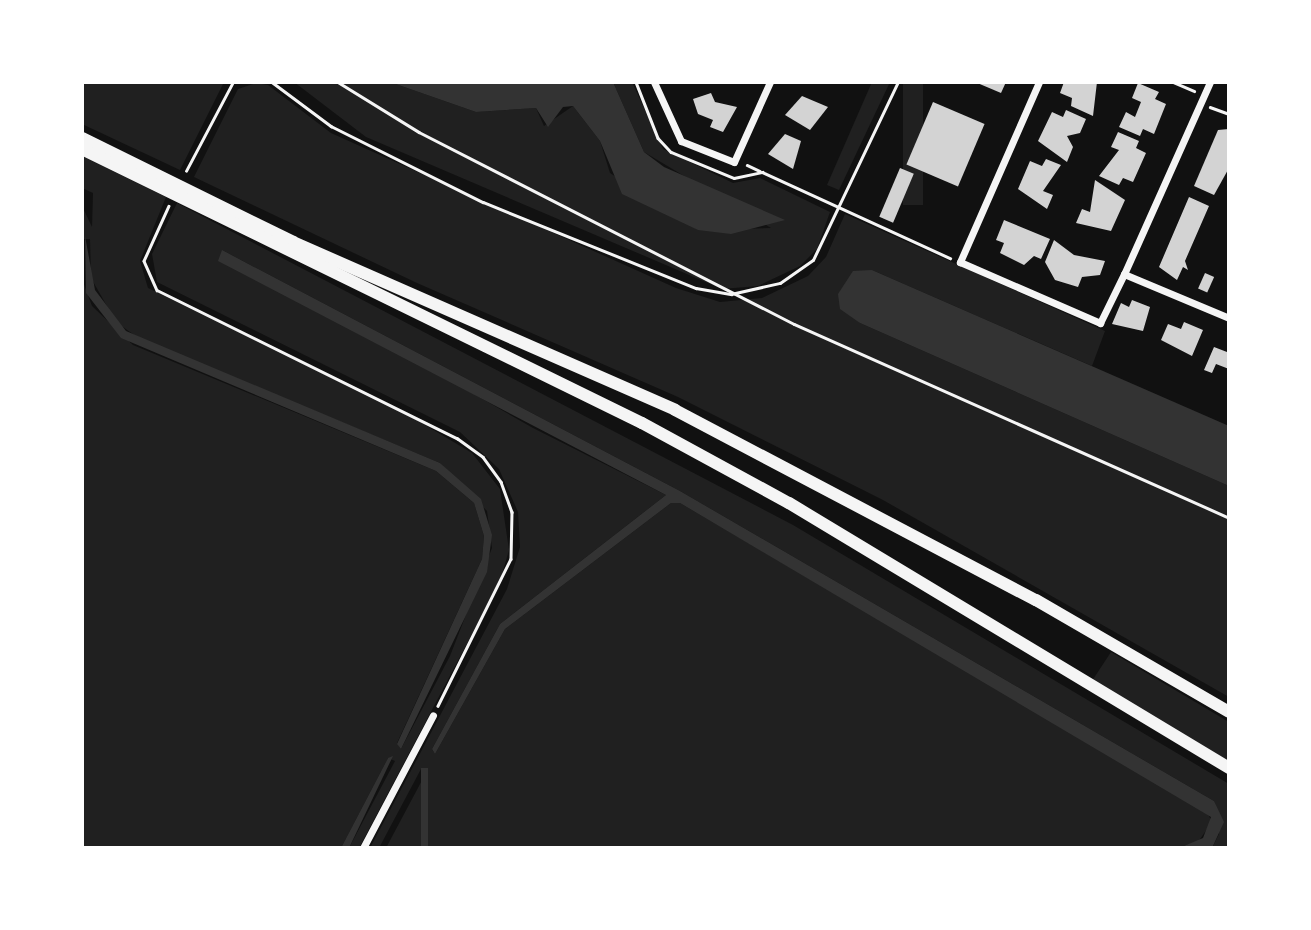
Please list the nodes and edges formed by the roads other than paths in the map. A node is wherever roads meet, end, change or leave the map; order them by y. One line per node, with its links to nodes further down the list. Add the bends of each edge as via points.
1 (654, 82): 2 (street, via 681,141 734,162)
2 (770, 82)
3 (1039, 82): 7 (street, via 960,262 1100,323)
4 (1210, 82): 7 (street)
5 (82, 138): 9 (highway, via 316,253 711,428 1036,600)
6 (82, 149): 11 (highway, via 667,437 789,503)
7 (1124, 274): 8 (street)
8 (1229, 318)
9 (1229, 712)
10 (433, 715): 12 (street)
11 (1229, 768)
12 (363, 848)

